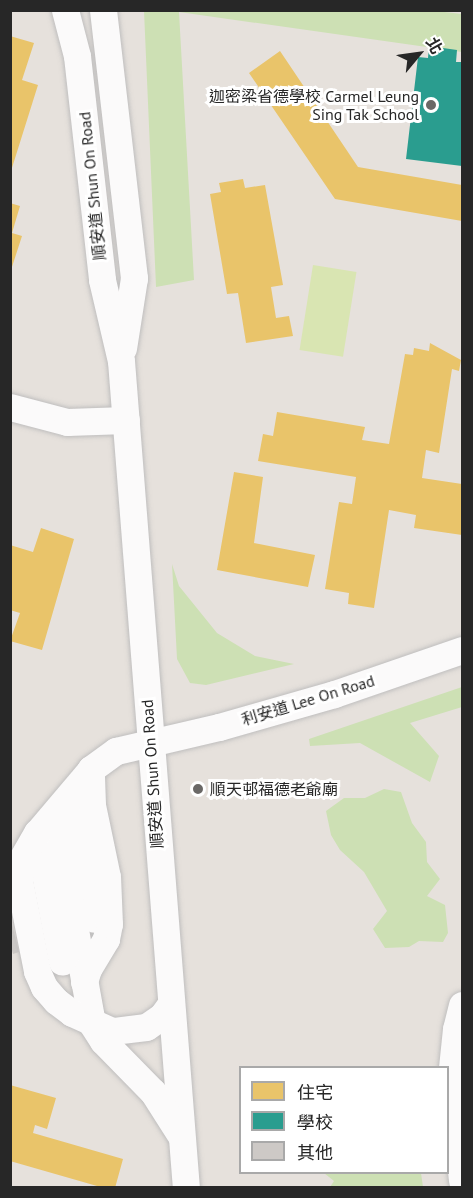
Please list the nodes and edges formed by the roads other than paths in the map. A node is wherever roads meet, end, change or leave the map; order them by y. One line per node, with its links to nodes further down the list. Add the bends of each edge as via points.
1 (65, 10): 3 (street, 順安道 Shun On Road, via 77,56 102,280)
2 (103, 10): 3 (street, 順安道 Shun On Road, via 134,278)
3 (121, 361): 5 (street, 順安道 Shun On Road)
4 (10, 407): 5 (street, via 67,422)
5 (126, 420): 7 (street, 順安道 Shun On Road)
6 (462, 650): 7 (street, 利安道 Lee On Road, via 334,694)
7 (151, 743): 8 (street, 利安道 Lee On Road, via 116,751); 11 (street, 順安道 Shun On Road)
8 (91, 769): 9 (street, 利安道 Lee On Road); 10 (street, via 92,805 103,848 109,906 106,939)
9 (53, 814): 10 (street); 13 (street)
10 (88, 971): 13 (street)
11 (170, 1005): 13 (street, via 154,1022 139,1029 112,1030); 14 (street, 順安道 Shun On Road)
12 (462, 1005): 15 (street, via 451,1077)
13 (82, 1018): 14 (street, via 153,1092)
14 (182, 1140): 16 (street, 順安道 Shun On Road)
15 (462, 1180)
16 (186, 1188)

